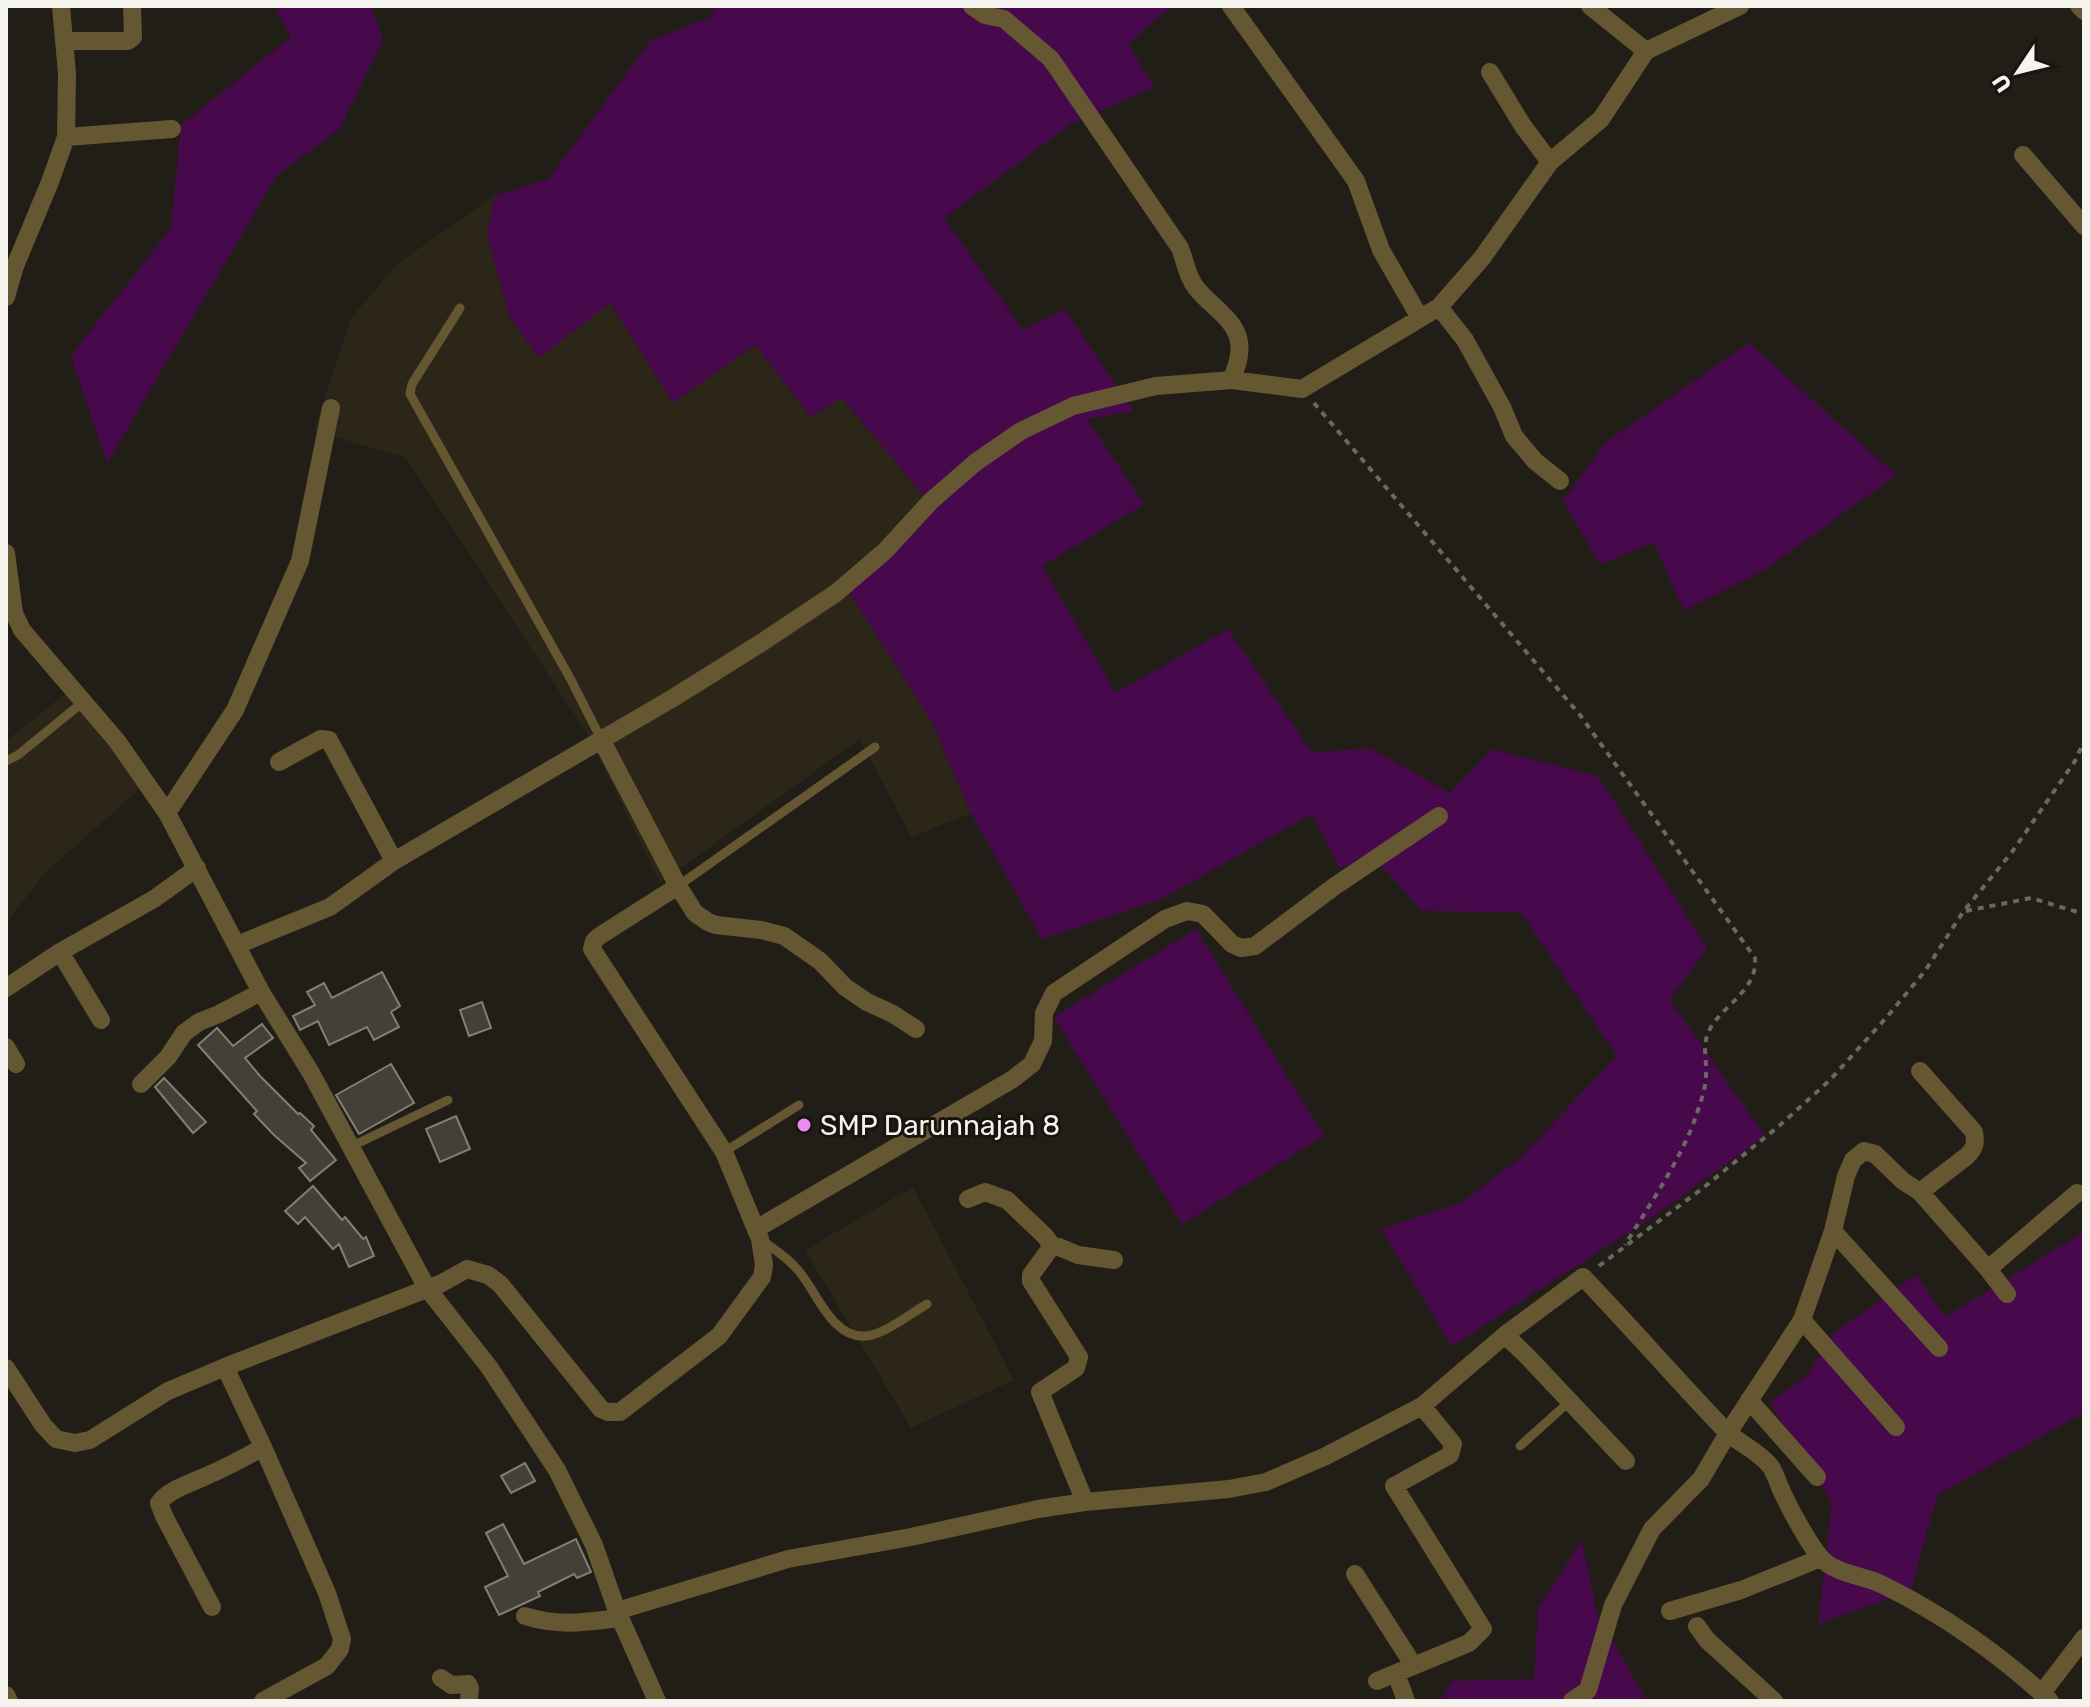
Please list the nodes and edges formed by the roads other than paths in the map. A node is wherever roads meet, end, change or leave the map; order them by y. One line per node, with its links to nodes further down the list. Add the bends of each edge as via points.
1 (61, 6): 9 (street)
2 (132, 6): 9 (street, via 133,37 128,41)
3 (972, 6): 21 (street, via 1004,19 1051,59 1180,248 1197,290 1236,330 1240,353)
4 (1231, 6): 20 (street, via 1356,181 1381,250)
5 (1590, 6): 10 (street)
6 (1740, 6): 10 (street)
7 (2079, 6): 8 (street)
8 (2084, 11)
9 (65, 41): 13 (street)
10 (1646, 51): 15 (street, via 1601,119)
11 (1490, 72): 15 (street)
12 (172, 129): 13 (street)
13 (66, 137): 17 (street)
14 (2023, 155): 16 (street)
15 (1550, 162): 18 (street, via 1482,258)
16 (2084, 226)
17 (6, 297)
18 (1439, 307): 20 (street); 23 (street, via 1465,340 1514,436)
19 (460, 308): 26 (lane, via 410,394)
20 (1420, 318): 21 (street, via 1302,389)
21 (1232, 380): 26 (street, via 1117,394 1073,406 1021,431 942,491 836,593)
22 (331, 408): 30 (street, via 300,561 235,710)
23 (1560, 481)
24 (6, 553): 25 (street, via 18,622)
25 (83, 702): 28 (lane); 30 (street)
26 (601, 739): 32 (street); 34 (street)
27 (875, 747): 34 (lane)
28 (6, 761)
29 (279, 762): 32 (street, via 321,739 329,740)
30 (167, 813): 33 (street)
31 (1439, 816): 53 (street, via 1255,946 1232,944 1203,914 1187,911 1165,919 1054,993 1044,1013 1043,1041 1032,1064 1013,1079)
32 (394, 861): 35 (street, via 330,907)
33 (197, 868): 35 (street); 36 (street)
34 (678, 886): 40 (street, via 695,913 708,922 784,936 845,987); 48 (street, via 598,937 592,949)
35 (237, 945): 38 (street)
36 (60, 952): 37 (street); 39 (street)
37 (6, 988)
38 (261, 992): 44 (street, via 184,1033); 47 (street)
39 (101, 1020)
40 (916, 1029)
41 (6, 1047): 42 (street)
42 (16, 1064)
43 (1920, 1071): 49 (street, via 1974,1132 1975,1142 1967,1156)
44 (141, 1084)
45 (448, 1100): 47 (lane)
46 (799, 1105): 48 (lane)
47 (350, 1147): 57 (street)
48 (724, 1152): 53 (street)
49 (1920, 1192): 52 (street, via 1875,1154 1864,1151 1846,1176); 56 (street)
50 (2077, 1193): 56 (street)
51 (968, 1199): 54 (street, via 985,1192 1007,1200)
52 (1833, 1231): 60 (street); 62 (street)
53 (758, 1234): 57 (street, via 762,1277 719,1336 620,1412 601,1409 488,1275 467,1269); 59 (lane, via 799,1271 845,1331 878,1333)
54 (1052, 1246): 55 (street); 74 (street, via 1031,1281 1079,1363 1040,1392)
55 (1114, 1260)
56 (1988, 1269): 58 (street)
57 (427, 1288): 63 (street); 79 (street, via 489,1367 557,1470 594,1545)
58 (2007, 1294)
59 (927, 1304)
60 (1802, 1320): 65 (street); 68 (street)
61 (1505, 1335): 66 (street); 67 (street); 69 (street, via 1583,1277)
62 (1939, 1348)
63 (225, 1367): 64 (street, via 168,1391 90,1440 75,1443 56,1439 43,1425); 71 (street)
64 (6, 1368)
65 (1749, 1400): 69 (street); 73 (street)
66 (1570, 1401): 70 (lane); 72 (street)
67 (1422, 1406): 74 (street, via 1266,1482); 83 (street, via 1453,1444 1450,1455 1394,1486 1483,1629 1469,1643)
68 (1896, 1427)
69 (1728, 1433): 75 (street, via 1771,1467); 94 (street, via 1701,1479 1652,1529 1613,1605 1588,1690)
70 (1520, 1446)
71 (263, 1447): 77 (street, via 182,1486 159,1503); 90 (street, via 342,1639 327,1666)
72 (1626, 1461)
73 (1817, 1477)
74 (1085, 1502): 79 (street, via 788,1559)
75 (1821, 1558): 78 (street); 88 (street, via 1961,1630)
76 (1355, 1574): 83 (street)
77 (212, 1607)
78 (1670, 1611)
79 (619, 1614): 80 (street, via 564,1624); 92 (street)
80 (525, 1616)
81 (1697, 1626): 95 (street)
82 (2084, 1638): 88 (street)
83 (1414, 1666): 84 (street)
84 (1396, 1673): 86 (street); 93 (street)
85 (441, 1678): 91 (street, via 451,1685 468,1684)
86 (1377, 1681)
87 (6, 1695): 89 (street)
88 (2046, 1697)
89 (9, 1701)
90 (263, 1701)
91 (469, 1701)
92 (657, 1701)
93 (1406, 1701)
94 (1572, 1701)
95 (1774, 1701)

